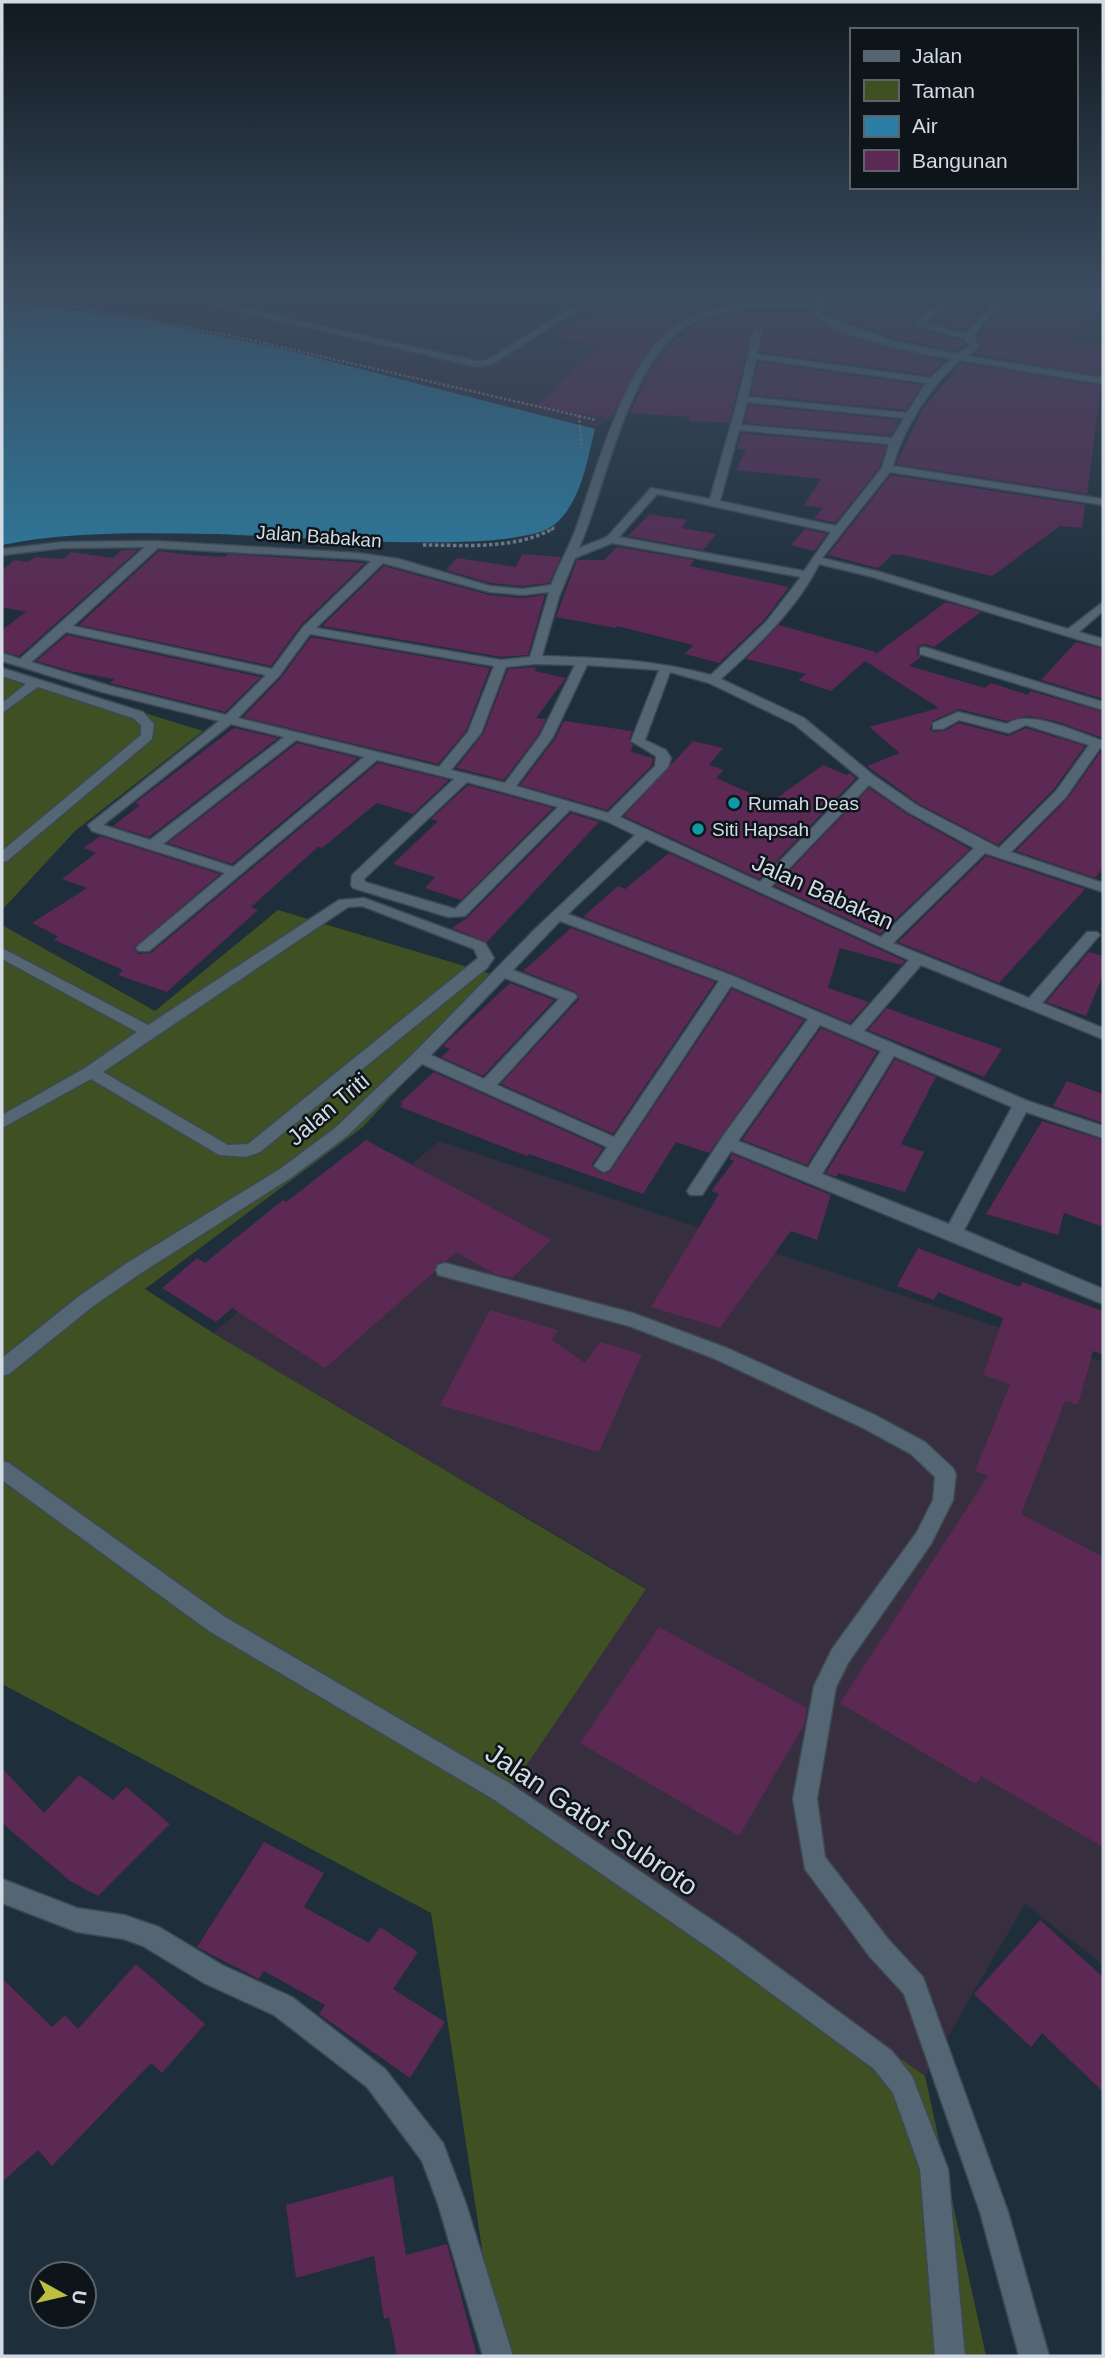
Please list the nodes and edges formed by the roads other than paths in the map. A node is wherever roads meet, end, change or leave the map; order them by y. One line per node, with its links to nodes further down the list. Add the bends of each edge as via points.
1 (630, 400): 15 (street)
2 (743, 400): 6 (street)
3 (753, 400): 5 (street)
4 (919, 400): 5 (street)
5 (909, 416): 7 (street)
6 (734, 426): 7 (street); 9 (street)
7 (895, 441): 8 (street)
8 (887, 468): 10 (street); 11 (street)
9 (714, 502): 11 (street); 12 (street, via 655,490)
10 (1103, 502)
11 (839, 530): 17 (street)
12 (611, 539): 15 (street); 18 (street)
13 (155, 544): 14 (street, Jalan Babakan, via 63,545); 16 (street, Jalan Babakan); 21 (street)
14 (2, 552)
15 (570, 556): 19 (street)
16 (380, 558): 19 (street, Jalan Babakan, via 489,589 523,592); 22 (street)
17 (815, 560): 18 (street); 23 (street)
18 (809, 575): 34 (street, via 774,619)
19 (556, 588): 27 (street)
20 (1103, 605): 23 (street)
21 (64, 628): 29 (street); 33 (street)
22 (307, 630): 30 (street); 33 (street)
23 (1070, 632): 24 (street)
24 (1103, 643)
25 (924, 651): 36 (street)
26 (2, 657): 29 (street, Jalan Babakan)
27 (535, 660): 28 (street); 30 (street)
28 (583, 662): 31 (street); 46 (street, via 545,737)
29 (22, 663): 38 (street, Jalan Babakan)
30 (501, 664): 43 (street, via 474,733)
31 (666, 667): 34 (street); 48 (street, via 638,741 661,752 661,767)
32 (2, 672): 35 (street)
33 (275, 673): 38 (street)
34 (713, 680): 45 (street, via 799,721)
35 (34, 684): 37 (street); 53 (street, via 138,715 148,724 147,736)
36 (1103, 706)
37 (2, 709)
38 (229, 719): 40 (street, Jalan Babakan); 50 (street, via 95,825)
39 (938, 726): 41 (street, via 958,716 1001,729 1027,721)
40 (293, 736): 42 (street, Jalan Babakan); 50 (street)
41 (1100, 744): 52 (street, via 1061,794)
42 (373, 756): 43 (street, Jalan Babakan); 54 (street)
43 (442, 772): 44 (street, Jalan Babakan)
44 (464, 777): 46 (street, Jalan Babakan); 47 (street, via 357,878 358,885 460,913)
45 (868, 778): 51 (street); 56 (street)
46 (508, 788): 47 (street, Jalan Babakan)
47 (568, 805): 48 (street, Jalan Babakan)
48 (611, 818): 49 (street, Jalan Babakan)
49 (643, 835): 56 (street, Jalan Babakan); 57 (street, Jalan Triti)
50 (153, 845): 54 (street)
51 (983, 847): 52 (street); 59 (street)
52 (1001, 854): 55 (street)
53 (2, 858)
54 (235, 872): 60 (street)
55 (1103, 888)
56 (761, 889): 59 (street, Jalan Babakan)
57 (559, 916): 63 (street, Jalan Triti); 64 (street)
58 (1092, 934): 65 (street)
59 (883, 944): 62 (street, Jalan Babakan)
60 (144, 948)
61 (2, 953): 67 (street)
62 (919, 958): 65 (street, Jalan Babakan); 68 (street)
63 (502, 971): 71 (street, Jalan Triti); 73 (street, via 569,997)
64 (728, 979): 66 (street); 78 (street)
65 (1033, 1004): 69 (street, Jalan Babakan)
66 (817, 1018): 68 (street); 77 (street)
67 (149, 1032): 72 (street); 72 (street, via 344,903 364,902 480,946 486,958 246,1151 225,1151)
68 (853, 1033): 70 (street)
69 (1103, 1034)
70 (890, 1049): 74 (street); 80 (street)
71 (419, 1057): 73 (street); 85 (street, Jalan Triti, via 341,1132 286,1173 85,1302)
72 (91, 1072): 75 (street)
73 (486, 1087): 78 (street)
74 (1022, 1105): 76 (street); 82 (street)
75 (2, 1122)
76 (1103, 1132)
77 (727, 1143): 80 (street); 81 (street)
78 (617, 1145): 79 (street)
79 (603, 1166)
80 (812, 1175): 82 (street)
81 (696, 1191)
82 (953, 1233): 84 (street)
83 (445, 1270): 90 (street, via 633,1320 720,1353 868,1421 918,1448 946,1474 943,1500 924,1538 840,1656 825,1686 804,1799 814,1861 879,1948 914,1986 994,2212)
84 (1103, 1297)
85 (2, 1369)
86 (2, 1469): 89 (street, Jalan Gatot Subroto, via 217,1624 513,1799 731,1948 883,2060 903,2085 934,2169)
87 (2, 1891): 88 (street, via 76,1920 150,1936 213,1973 284,2006 376,2078 433,2153)
88 (498, 2356)
89 (950, 2356)
90 (1034, 2356)

